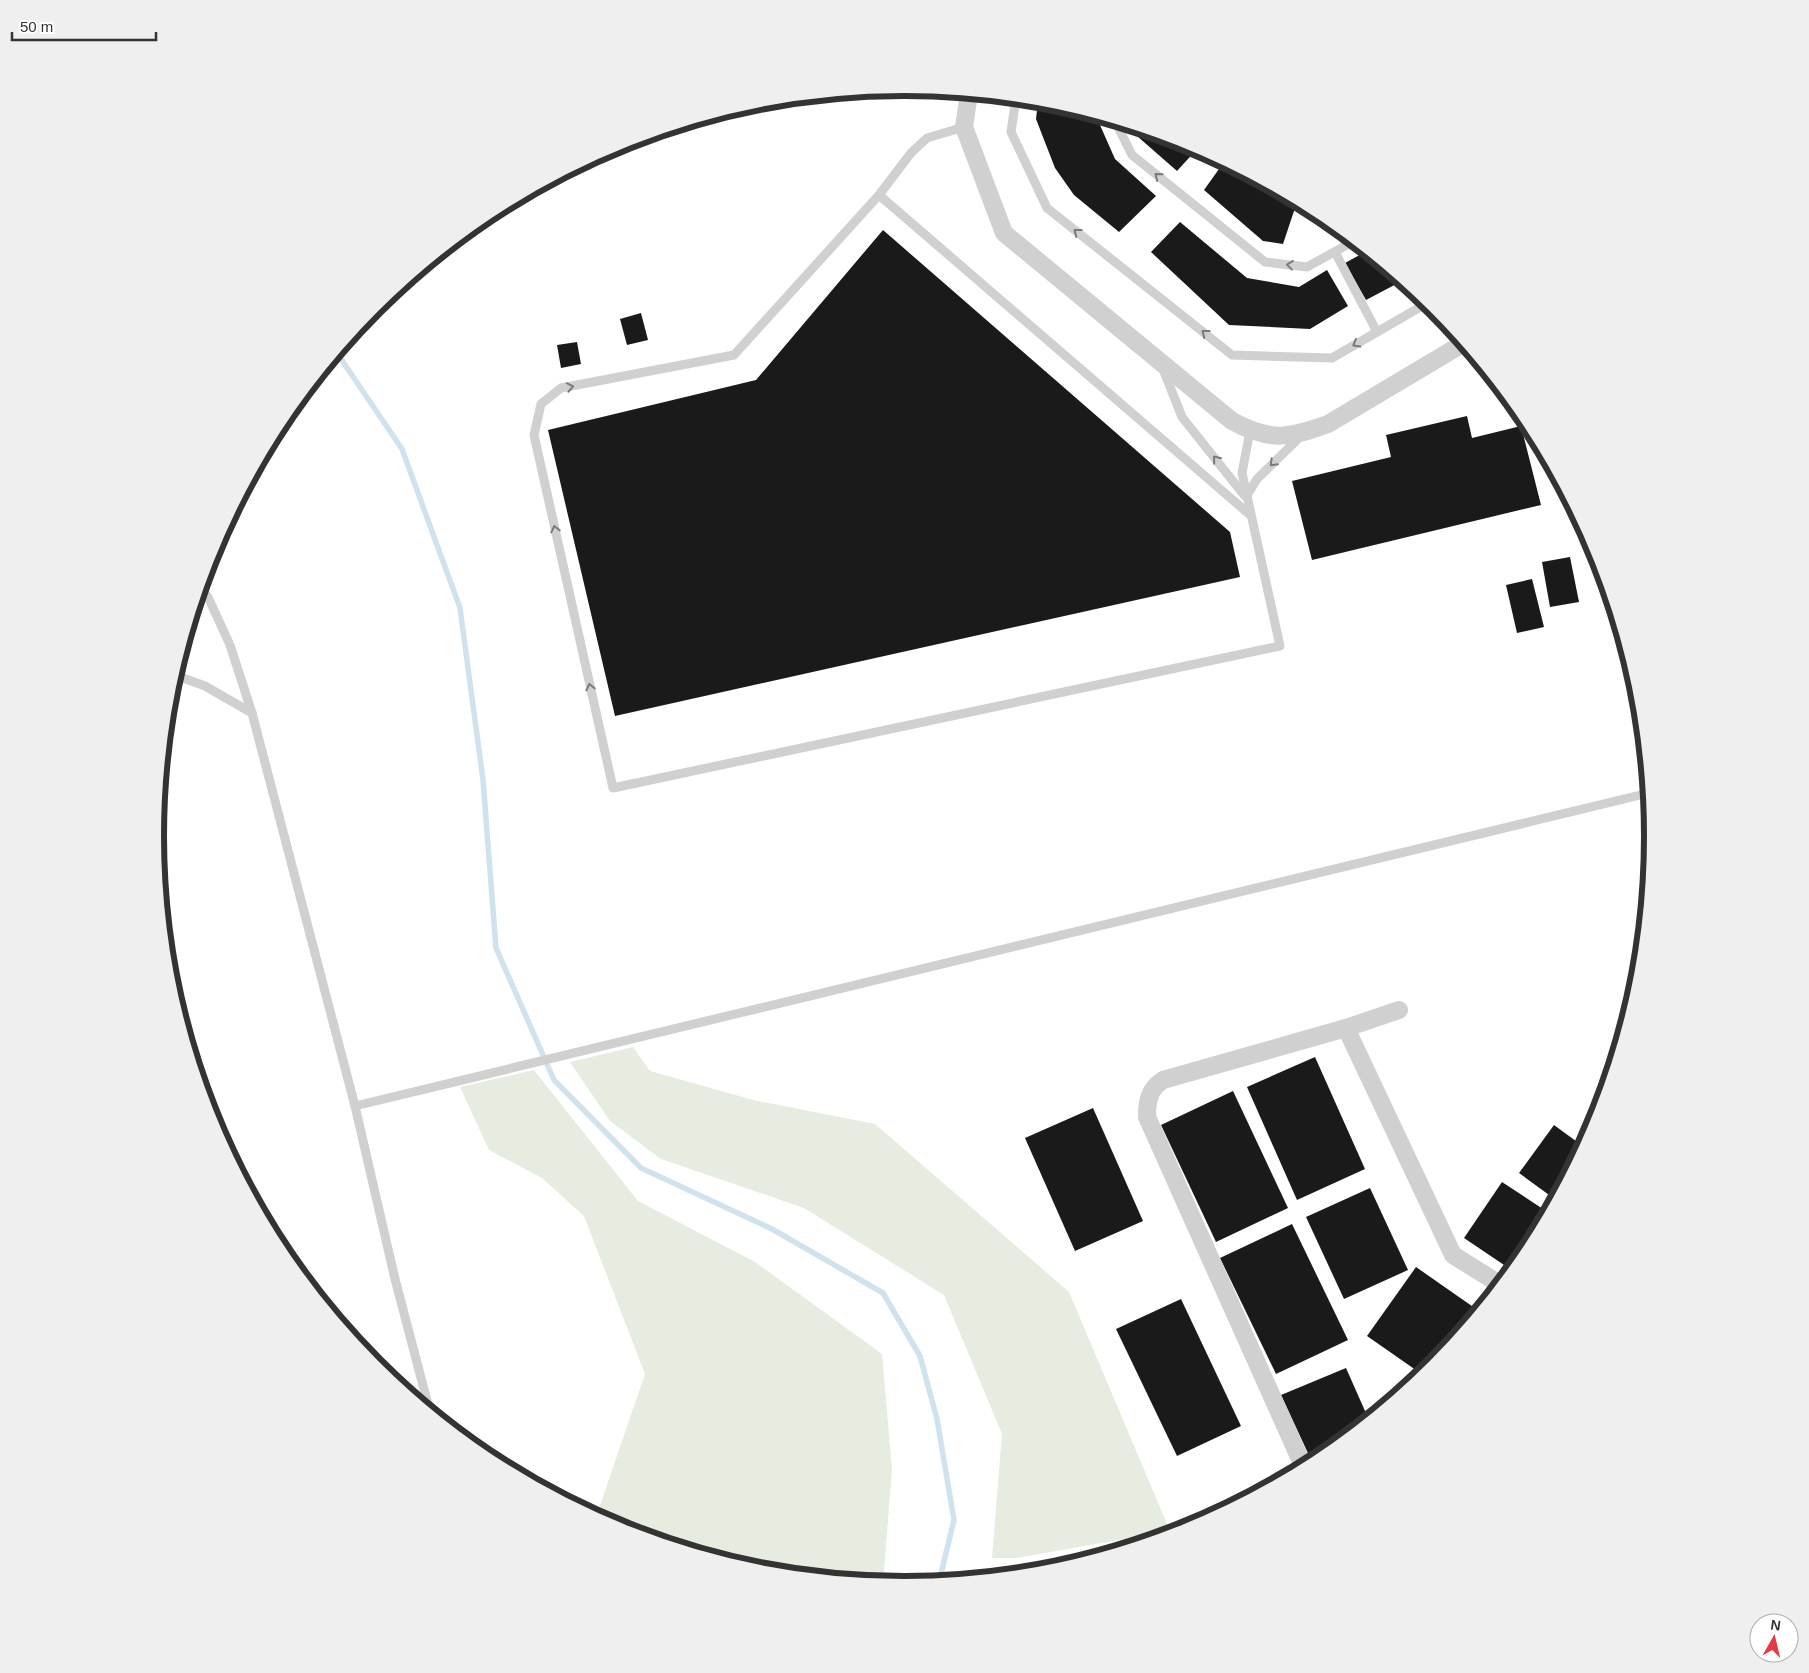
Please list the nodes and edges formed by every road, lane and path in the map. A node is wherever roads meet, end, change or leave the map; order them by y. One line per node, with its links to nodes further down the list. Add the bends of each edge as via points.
1 (968, 100): 3 (street)
2 (1015, 105): 9 (lane, one-way to 2, via 1332,358 1232,355 1047,208 1011,132)
3 (964, 128): 5 (lane, via 927,138 911,153); 11 (street, via 1004,233)
4 (1119, 128): 7 (lane, one-way to 4, via 1307,267 1265,262 1132,155)
5 (879, 195): 15 (lane); 15 (lane, one-way to 5, via 1280,646 613,788 534,435 541,404 561,388 734,355)
6 (1348, 244): 7 (lane)
7 (1335, 252): 9 (lane)
8 (1421, 307): 9 (lane)
9 (1377, 332)
10 (1459, 346): 13 (street, via 1328,424)
11 (1159, 361): 12 (street, via 1232,422); 14 (lane, one-way to 11, via 1182,417)
12 (1250, 431): 13 (street, via 1279,437); 14 (lane, via 1242,473)
13 (1306, 432): 14 (lane, one-way to 14, via 1257,480)
14 (1246, 498): 15 (lane)
15 (1250, 514)
16 (206, 594): 18 (lane, via 230,645)
17 (181, 677): 18 (lane, via 205,686)
18 (252, 713): 22 (lane)
19 (1643, 794): 22 (lane)
20 (1399, 1010): 21 (street)
21 (1346, 1028): 23 (street, via 1453,1255); 25 (street, via 1163,1080 1149,1095 1147,1107 1147,1117)
22 (355, 1106): 24 (lane)
23 (1495, 1282)
24 (427, 1402)
25 (1301, 1461)

